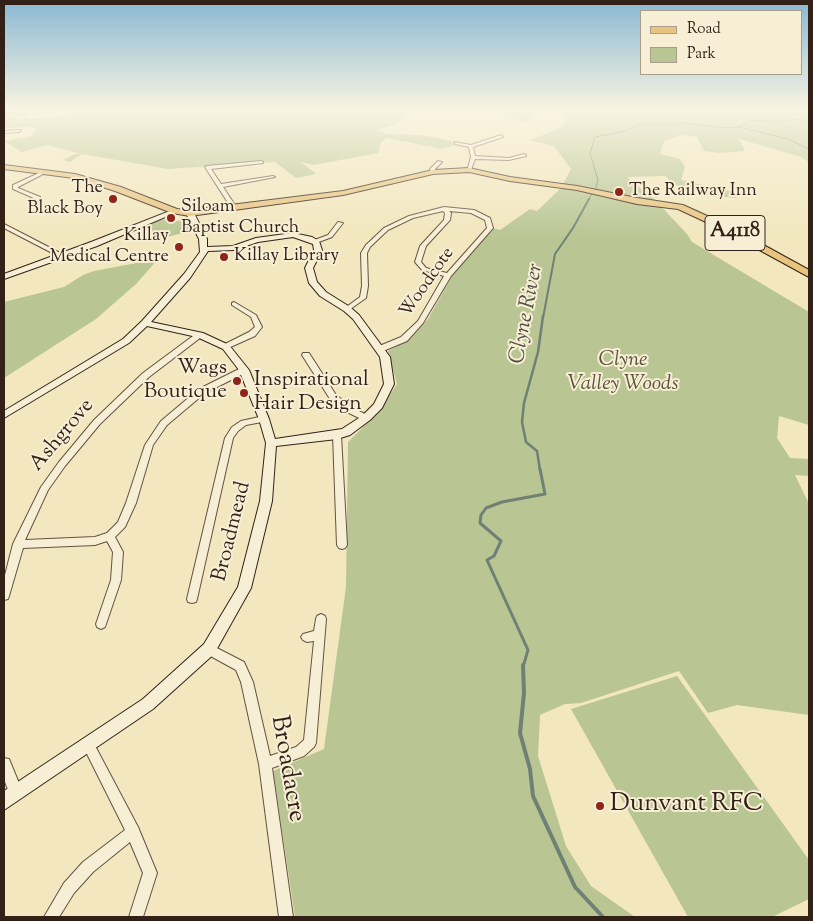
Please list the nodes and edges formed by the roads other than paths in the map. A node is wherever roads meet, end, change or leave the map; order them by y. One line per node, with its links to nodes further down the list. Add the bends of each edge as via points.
1 (472, 152): 3 (street)
2 (525, 155): 3 (street, via 509,159)
3 (472, 157): 7 (street)
4 (261, 162): 11 (street, via 208,168)
5 (440, 163): 8 (street)
6 (4, 168): 9 (main road, A4118)
7 (469, 170): 8 (main road, A4118); 23 (main road, A4118, via 690,210)
8 (433, 172): 14 (main road, A4118, via 343,193)
9 (44, 173): 12 (street, via 14,186); 13 (main road, A4118, via 66,176)
10 (272, 176): 11 (street)
11 (219, 186): 14 (street)
12 (38, 198)
13 (149, 200): 16 (main road, A4118); 17 (main road, A4118)
14 (234, 208): 17 (main road, A4118)
15 (444, 209): 24 (street, via 448,213 447,220 423,246 418,262 424,269); 24 (street, Woodcote, via 472,211 485,216 491,225); 27 (street, Woodcote, via 393,225 374,239 364,253 363,298)
16 (175, 211): 17 (main road, A4118); 22 (street)
17 (190, 213): 21 (street, via 200,230)
18 (340, 223): 20 (street, via 330,236)
19 (6, 229): 22 (street)
20 (314, 242): 21 (street, via 301,236 285,236 260,239 234,248); 27 (street, via 318,250 309,272 313,283 322,294)
21 (204, 250): 28 (street, via 187,276)
22 (62, 256): 25 (street)
23 (809, 274)
24 (448, 275): 31 (street, Woodcote, via 414,331 399,342)
25 (4, 277)
26 (234, 304): 30 (street, via 254,316 259,327)
27 (347, 309): 31 (street)
28 (145, 323): 29 (street, Broadmead); 34 (street, via 126,341)
29 (200, 335): 30 (street, Broadmead); 40 (street, Ashgrove, via 146,375 97,422 44,489)
30 (226, 347): 33 (street, Broadmead)
31 (380, 349): 35 (street, via 388,367 389,384 378,406)
32 (307, 355): 35 (street, via 334,397)
33 (244, 370): 36 (street, Broadmead); 39 (street, via 202,391 164,423 149,444 122,524)
34 (4, 415)
35 (366, 418): 37 (street)
36 (264, 420): 38 (street, Broadmead); 43 (street, via 244,423 229,438 195,573)
37 (337, 435): 38 (street); 41 (street)
38 (271, 443): 46 (street, Broadmead, via 266,501 244,588)
39 (110, 536): 40 (street, via 95,541); 45 (street, via 118,552 116,580)
40 (18, 544): 42 (street, Ashgrove)
41 (342, 545)
42 (4, 596)
43 (192, 599)
44 (321, 619): 49 (street, via 313,636 310,743 300,752)
45 (101, 624)
46 (209, 648): 47 (street, Broadmead, via 148,704); 49 (street, Broadacre, via 240,666 247,682)
47 (89, 746): 50 (street, Broadmead); 52 (street)
48 (4, 764): 50 (street)
49 (265, 764): 55 (street, Broadacre)
50 (16, 793): 51 (street, Broadmead)
51 (4, 801)
52 (133, 832): 53 (street, via 88,867 69,888); 54 (street, via 150,873)
53 (51, 917)
54 (136, 917)
55 (286, 917)

